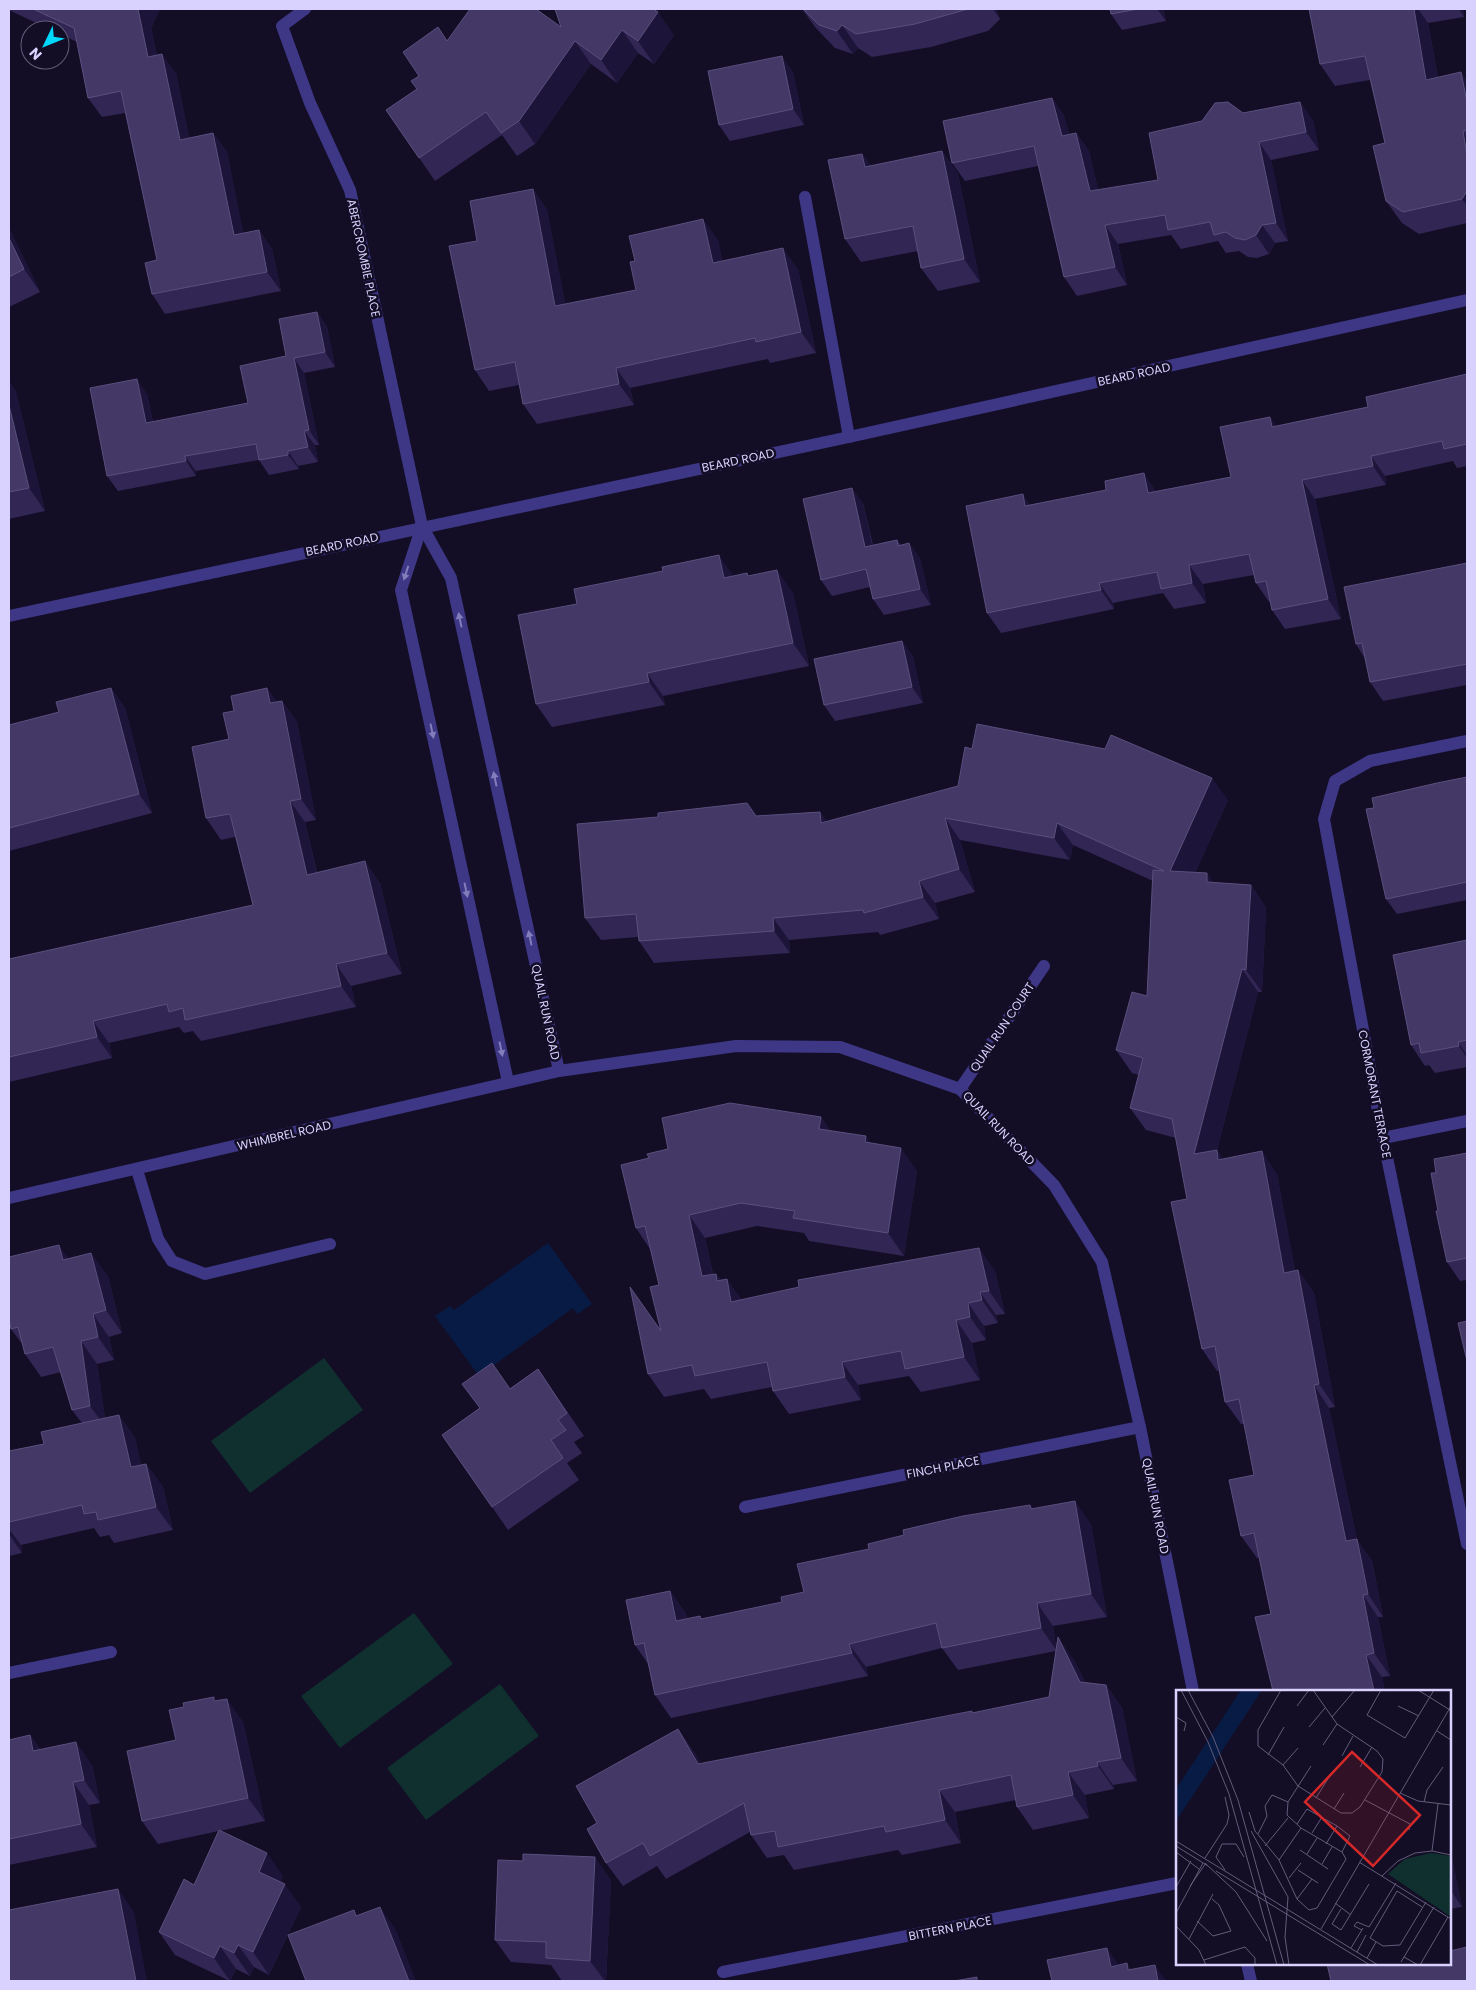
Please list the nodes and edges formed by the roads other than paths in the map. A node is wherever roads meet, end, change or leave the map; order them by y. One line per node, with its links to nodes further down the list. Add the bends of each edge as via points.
1 (305, 9): 5 (street, ABERCROMBIE PLACE, via 282,26 310,104 350,190)
2 (805, 197): 4 (street)
3 (1467, 300): 4 (street, BEARD ROAD)
4 (849, 437): 5 (street, BEARD ROAD)
5 (422, 526): 6 (street, BEARD ROAD); 9 (street, QUAIL RUN ROAD, one-way to 5, via 451,578); 10 (street, one-way to 10, via 401,590)
6 (9, 616)
7 (1467, 741): 13 (street, CORMORANT TERRACE, via 1370,761 1335,781 1324,819)
8 (1044, 966): 11 (street, QUAIL RUN COURT)
9 (559, 1071): 10 (street, WHIMBREL ROAD); 11 (street, QUAIL RUN ROAD, via 736,1046 840,1047)
10 (508, 1082): 14 (street, WHIMBREL ROAD)
11 (960, 1089): 17 (street, QUAIL RUN ROAD, via 1054,1185 1102,1262)
12 (1467, 1121): 13 (street)
13 (1383, 1138): 18 (street, CORMORANT TERRACE)
14 (136, 1170): 15 (street, WHIMBREL ROAD); 16 (street, via 158,1239 172,1261 206,1274)
15 (9, 1198)
16 (330, 1244)
17 (1140, 1428): 19 (street, FINCH PLACE); 23 (street, QUAIL RUN ROAD)
18 (1463, 1500): 20 (street, CORMORANT TERRACE)
19 (745, 1507)
20 (1467, 1544)
21 (111, 1652): 22 (street)
22 (9, 1673)
23 (1193, 1690)
24 (1176, 1883): 26 (street, BITTERN PLACE)
25 (1247, 1965): 27 (street)
26 (722, 1972)
27 (1250, 1981)

